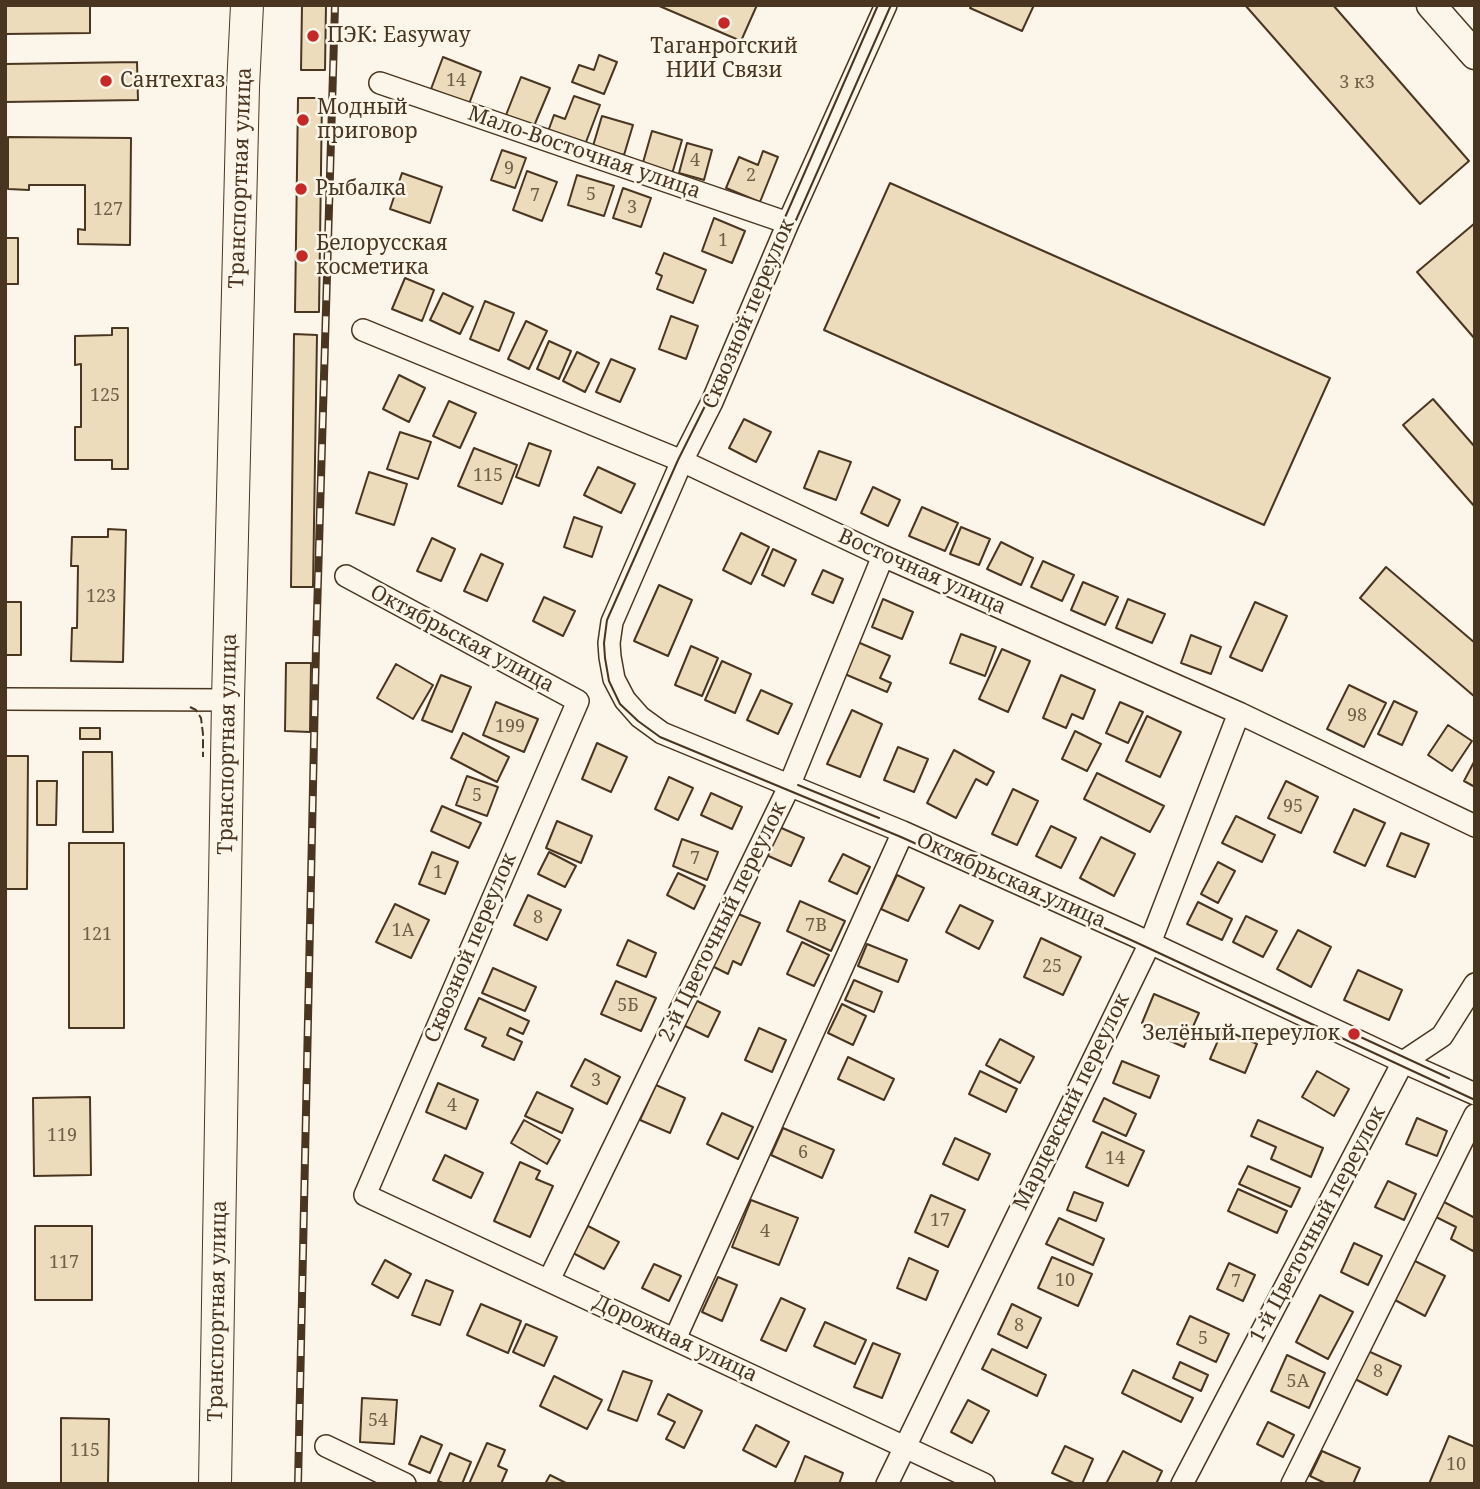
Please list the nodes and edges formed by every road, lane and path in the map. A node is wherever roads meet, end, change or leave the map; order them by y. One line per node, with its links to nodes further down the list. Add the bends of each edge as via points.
1 (247, 5): 13 (main road, Транспортная улица)
2 (886, 5): 6 (street, Сквозной переулок)
3 (1431, 5): 4 (main road)
4 (1475, 55)
5 (380, 83): 6 (street, Мало-Восточная улица)
6 (788, 223): 8 (street, Сквозной переулок)
7 (363, 330): 8 (street, Восточная улица)
8 (682, 461): 9 (street, Восточная улица); 11 (street, Сквозной переулок)
9 (883, 556): 15 (street, Восточная улица); 16 (street, 2-й Цветочный переулок)
10 (346, 576): 14 (street, Октябрьская улица)
11 (612, 622): 16 (street, Октябрьская улица, via 609,643 614,679 640,716 662,733)
12 (5, 699): 13 (street)
13 (228, 700): 29 (main road, Транспортная улица)
14 (578, 701): 24 (street, Сквозной переулок)
15 (1239, 713): 17 (street, Восточная улица); 19 (street, Марцевский переулок)
16 (789, 786): 18 (street, Октябрьская улица); 25 (street, 2-й Цветочный переулок)
17 (1475, 826)
18 (903, 832): 19 (street, Октябрьская улица); 26 (street)
19 (1150, 943): 21 (street, Октябрьская улица); 28 (street, Марцевский переулок)
20 (1475, 984): 21 (street, 1-й Цветочный переулок, via 1442,1036)
21 (1404, 1062): 22 (street, Октябрьская улица); 33 (street, 1-й Цветочный переулок)
22 (1475, 1094)
23 (1475, 1115): 34 (street)
24 (365, 1195): 25 (street, Дорожная улица)
25 (549, 1280): 26 (street, Дорожная улица)
26 (675, 1339): 28 (street, Дорожная улица)
27 (326, 1446): 30 (street)
28 (904, 1446): 31 (street, Марцевский переулок); 32 (street, Дорожная улица)
29 (215, 1484)
30 (405, 1484)
31 (887, 1484)
32 (984, 1484)
33 (1182, 1484)
34 (1292, 1484)

